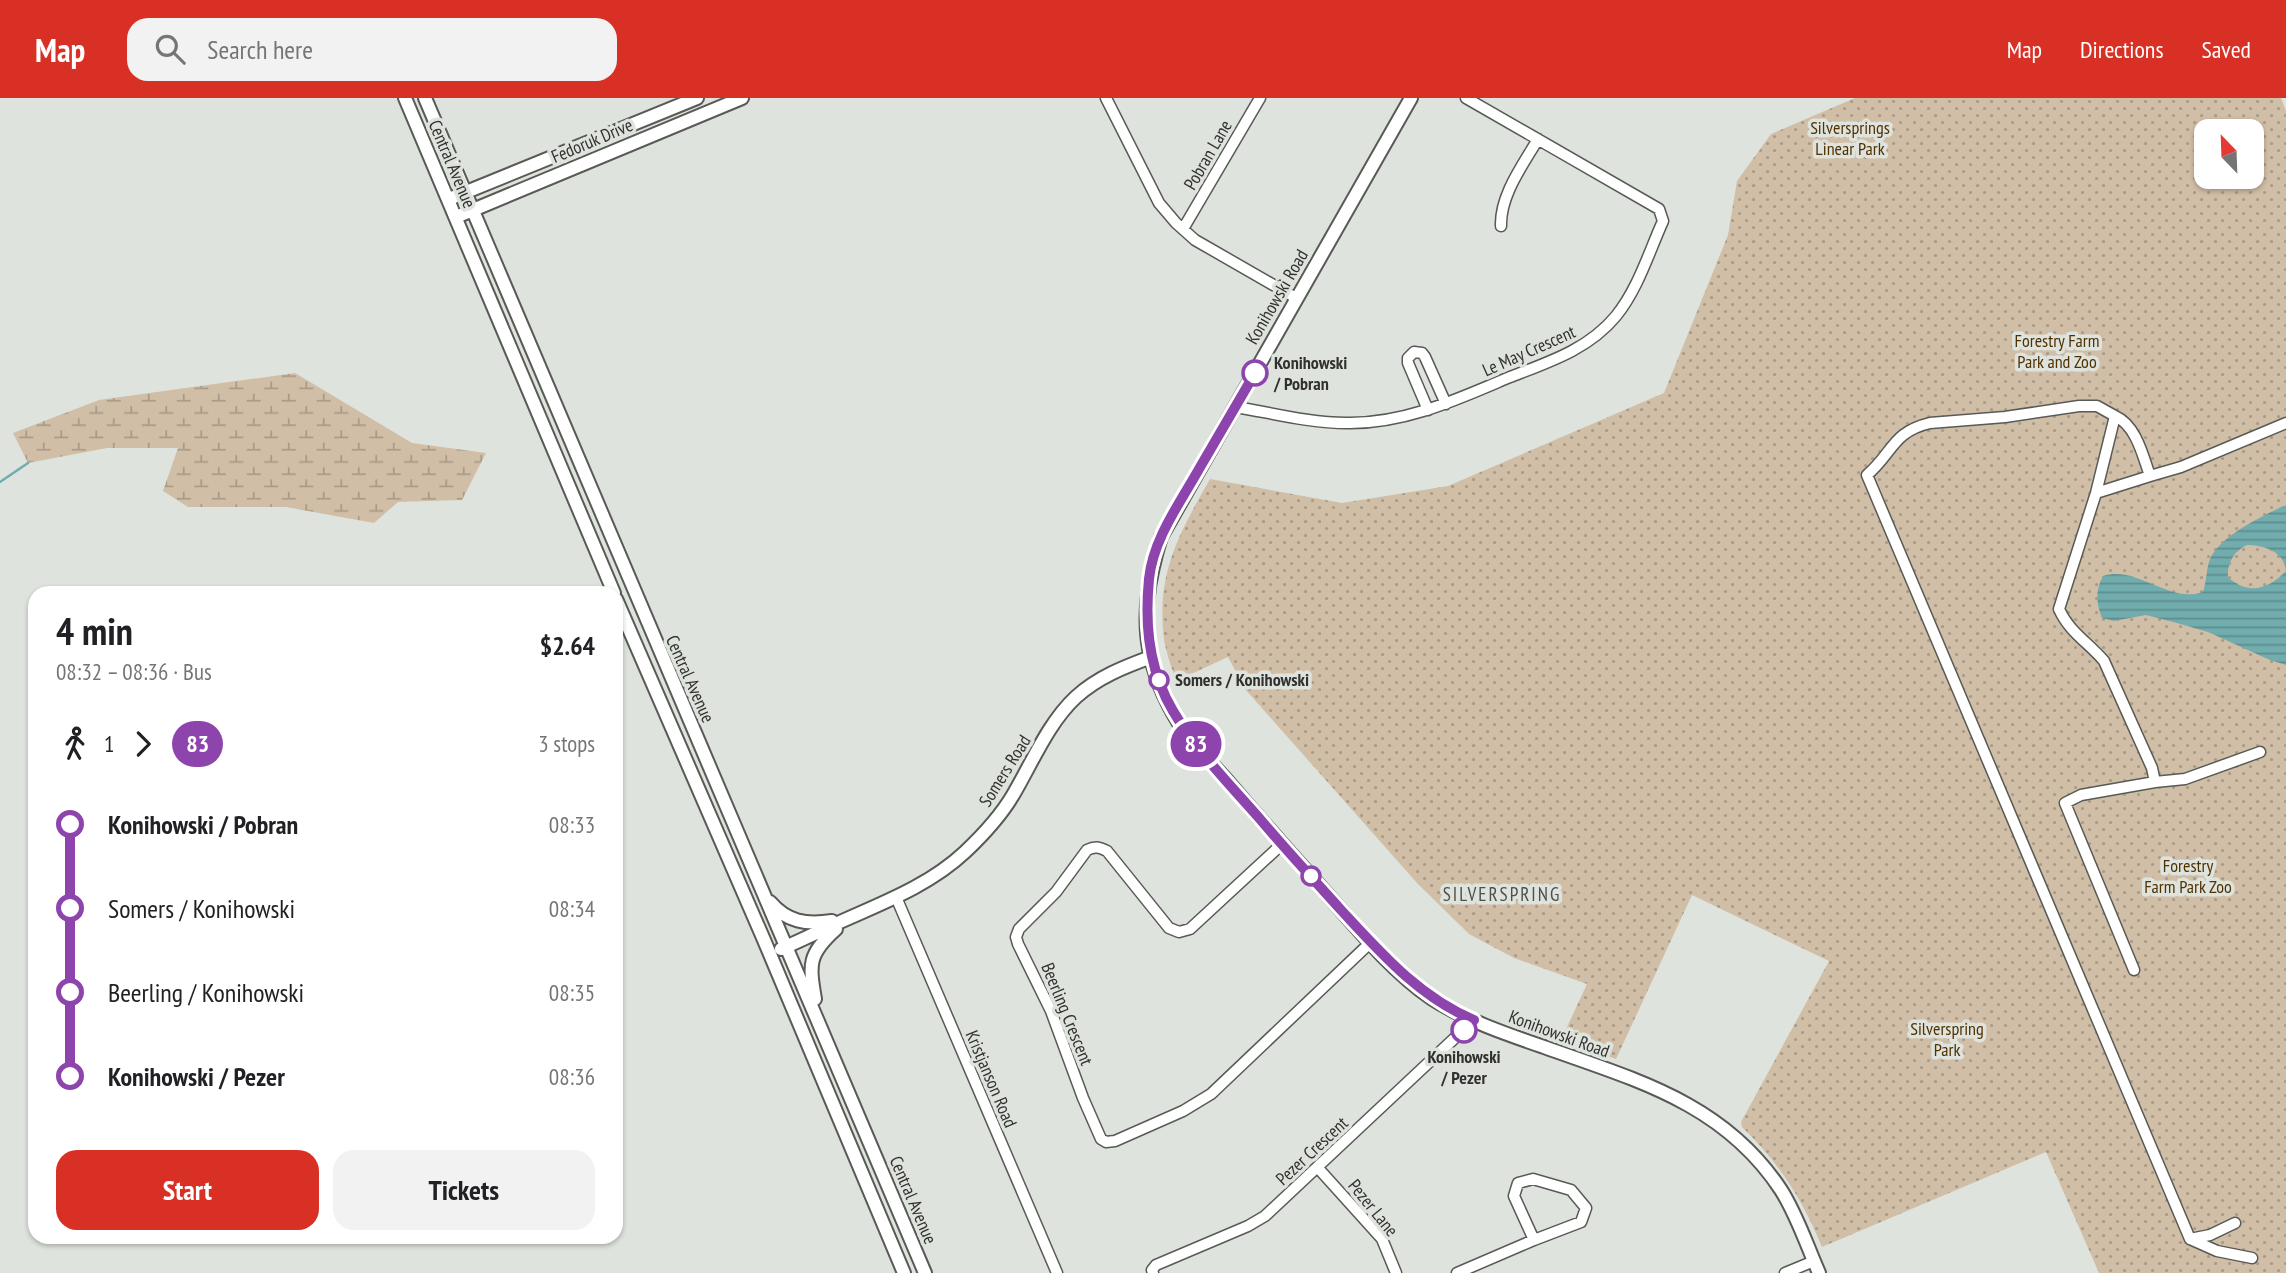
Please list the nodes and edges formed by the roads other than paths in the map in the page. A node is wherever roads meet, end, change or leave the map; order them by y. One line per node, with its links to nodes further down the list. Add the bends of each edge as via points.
1 (405, 98): 11 (main road, Central Avenue)
2 (425, 98): 10 (main road, Central Avenue)
3 (697, 98): 10 (main road, Fedoruk Drive)
4 (743, 98): 12 (main road, Fedoruk Drive)
5 (1106, 98): 15 (street, via 1159,202)
6 (1260, 98): 15 (street, Pobran Lane)
7 (1411, 98): 16 (main road, Konihowski Road)
8 (1466, 98): 9 (street, Le May Crescent)
9 (1538, 139): 14 (street, via 1507,194); 17 (street, Le May Crescent, via 1654,205 1663,221 1628,298 1596,336 1571,352)
10 (466, 193): 11 (main road, Fedoruk Drive); 12 (main road, Central Avenue)
11 (449, 200): 13 (main road, Central Avenue)
12 (473, 210): 13 (main road, Fedoruk Drive); 31 (main road, Central Avenue)
13 (456, 217): 24 (main road, Central Avenue)
14 (1501, 226)
15 (1183, 229): 16 (street)
16 (1296, 298): 18 (main road, Konihowski Road)
17 (1446, 404): 19 (street, Le May Crescent); 19 (street, via 1425,357 1414,352 1408,363)
18 (1236, 407): 19 (street, Le May Crescent, via 1348,424); 26 (main road, Konihowski Road, via 1161,537 1150,576 1147,618)
19 (1428, 410)
20 (2115, 416): 22 (street, via 2133,432); 23 (street); 41 (street, via 2097,406 2079,406 1912,427 1867,475)
21 (2286, 423): 22 (street)
22 (2150, 476): 23 (street)
23 (2096, 493): 28 (street, via 2059,609 2066,624 2104,661)
24 (611, 586)
25 (623, 615): 35 (main road, Central Avenue)
26 (1151, 657): 29 (main road, Konihowski Road, via 1184,730); 30 (main road, Somers Road, via 1121,667 1074,698 996,819 943,870)
27 (2260, 752): 28 (street, via 2185,779)
28 (2155, 782): 36 (street, via 2081,795 2065,803)
29 (1282, 844): 33 (main road, Konihowski Road); 33 (street, Beerling Crescent, via 1190,929 1179,932 1169,928 1107,851 1091,848 1019,929 1018,944 1051,1010 1101,1139 1115,1141 1202,1101)
30 (896, 897): 32 (main road, Somers Road); 47 (street, Kristjanson Road)
31 (766, 898): 32 (main road, via 794,921); 34 (main road, Central Avenue)
32 (846, 919): 34 (main road, Somers Road); 38 (main road, via 812,959 810,975)
33 (1371, 943): 37 (main road, Konihowski Road, via 1432,998)
34 (787, 947): 35 (main road, Somers Road); 38 (main road, Central Avenue)
35 (770, 954): 45 (main road, Central Avenue)
36 (2134, 970)
37 (1474, 1020): 39 (street, Pezer Crescent); 44 (main road, Konihowski Road, via 1663,1090 1724,1127 1758,1159 1782,1192)
38 (820, 1023): 46 (main road, Central Avenue)
39 (1318, 1168): 48 (street, Pezer Crescent, via 1265,1216 1156,1265); 49 (street, Pezer Lane, via 1382,1239)
40 (2235, 1223): 41 (street)
41 (2190, 1239): 43 (street, via 2217,1251)
42 (1534, 1240): 42 (street, via 1581,1222 1586,1208 1571,1190 1533,1179 1517,1183 1514,1196); 50 (street)
43 (2252, 1258)
44 (1816, 1267): 51 (street)
45 (904, 1273)
46 (925, 1273)
47 (1057, 1273)
48 (1153, 1273)
49 (1396, 1273)
50 (1457, 1273)
51 (1785, 1273)

